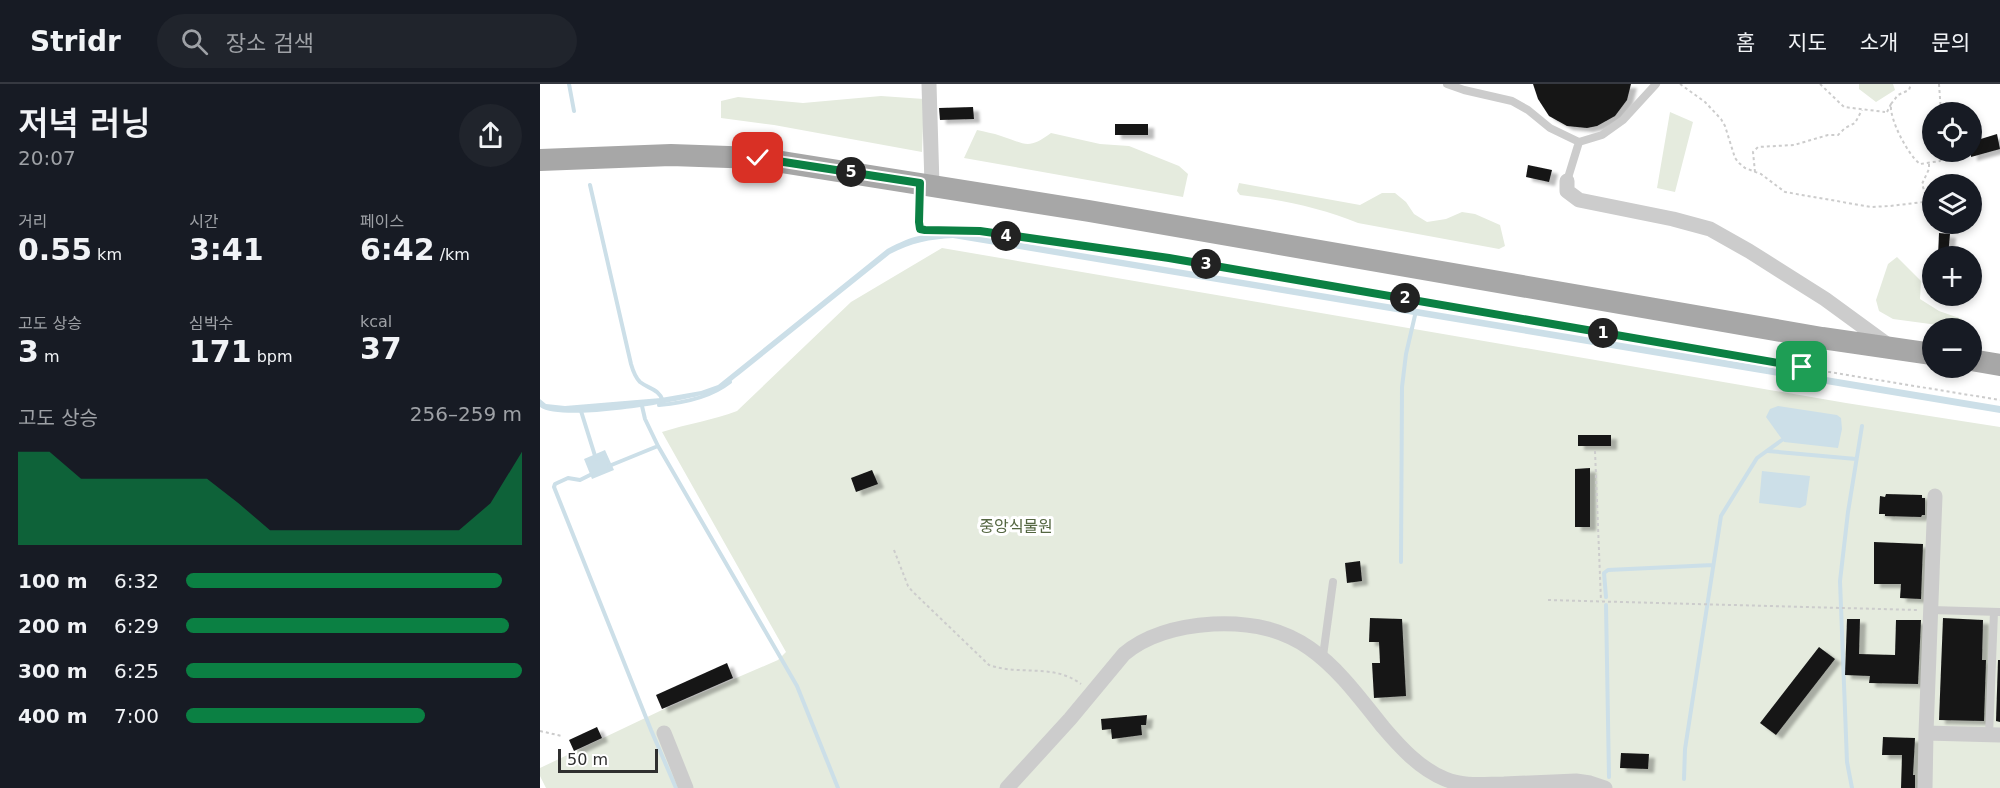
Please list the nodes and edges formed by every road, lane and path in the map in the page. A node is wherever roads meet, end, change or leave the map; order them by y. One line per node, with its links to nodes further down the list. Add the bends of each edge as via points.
1 (929, 84): 18 (street)
2 (1447, 84): 11 (lane, via 1512,101 1550,128)
3 (1656, 84): 11 (lane, via 1623,120 1602,135)
4 (1680, 84): 15 (path, via 1721,119 1735,158)
5 (1820, 84): 9 (path, via 1844,107)
6 (1911, 84): 10 (path, via 1909,90 1896,97)
7 (1939, 84): 8 (path)
8 (1940, 102)
9 (1862, 110): 10 (path); 15 (path, via 1855,123 1838,135 1794,145 1755,148)
10 (1889, 113): 14 (path, via 1911,154 1920,164)
11 (1579, 142): 17 (lane)
12 (540, 160): 18 (main road, via 671,155 758,158)
13 (1936, 162): 14 (path)
14 (1929, 164): 16 (path)
15 (1755, 172): 19 (path, via 1785,192 1871,207)
16 (1927, 174)
17 (1567, 181): 20 (street, via 1567,191 1579,200 1710,229 1825,299)
18 (926, 184): 20 (main road); 24 (path, via 920,229 980,231 1169,258)
19 (1922, 202)
20 (1893, 349): 21 (main road)
21 (1922, 353)
22 (1982, 362): 23 (main road)
23 (2000, 364)
24 (2000, 400)
25 (1596, 452): 30 (path)
26 (1935, 496): 31 (street)
27 (894, 550): 34 (path, via 912,591 989,665 1002,670 1059,672)
28 (1334, 582): 33 (lane)
29 (1548, 600): 30 (path)
30 (1601, 601): 31 (path)
31 (1931, 610): 32 (lane); 36 (street)
32 (1997, 612): 38 (lane)
33 (1323, 656): 34 (street, via 1269,629 1196,625 1173,629 1133,647); 40 (street, via 1395,741 1432,773 1461,784)
34 (1092, 693): 42 (street)
35 (540, 730): 39 (path)
36 (1926, 733): 38 (street); 44 (street)
37 (664, 734): 41 (street)
38 (1994, 735)
39 (562, 736)
40 (1527, 786): 43 (street, via 1576,781)
41 (686, 788)
42 (1007, 788)
43 (1605, 788)
44 (1925, 788)

